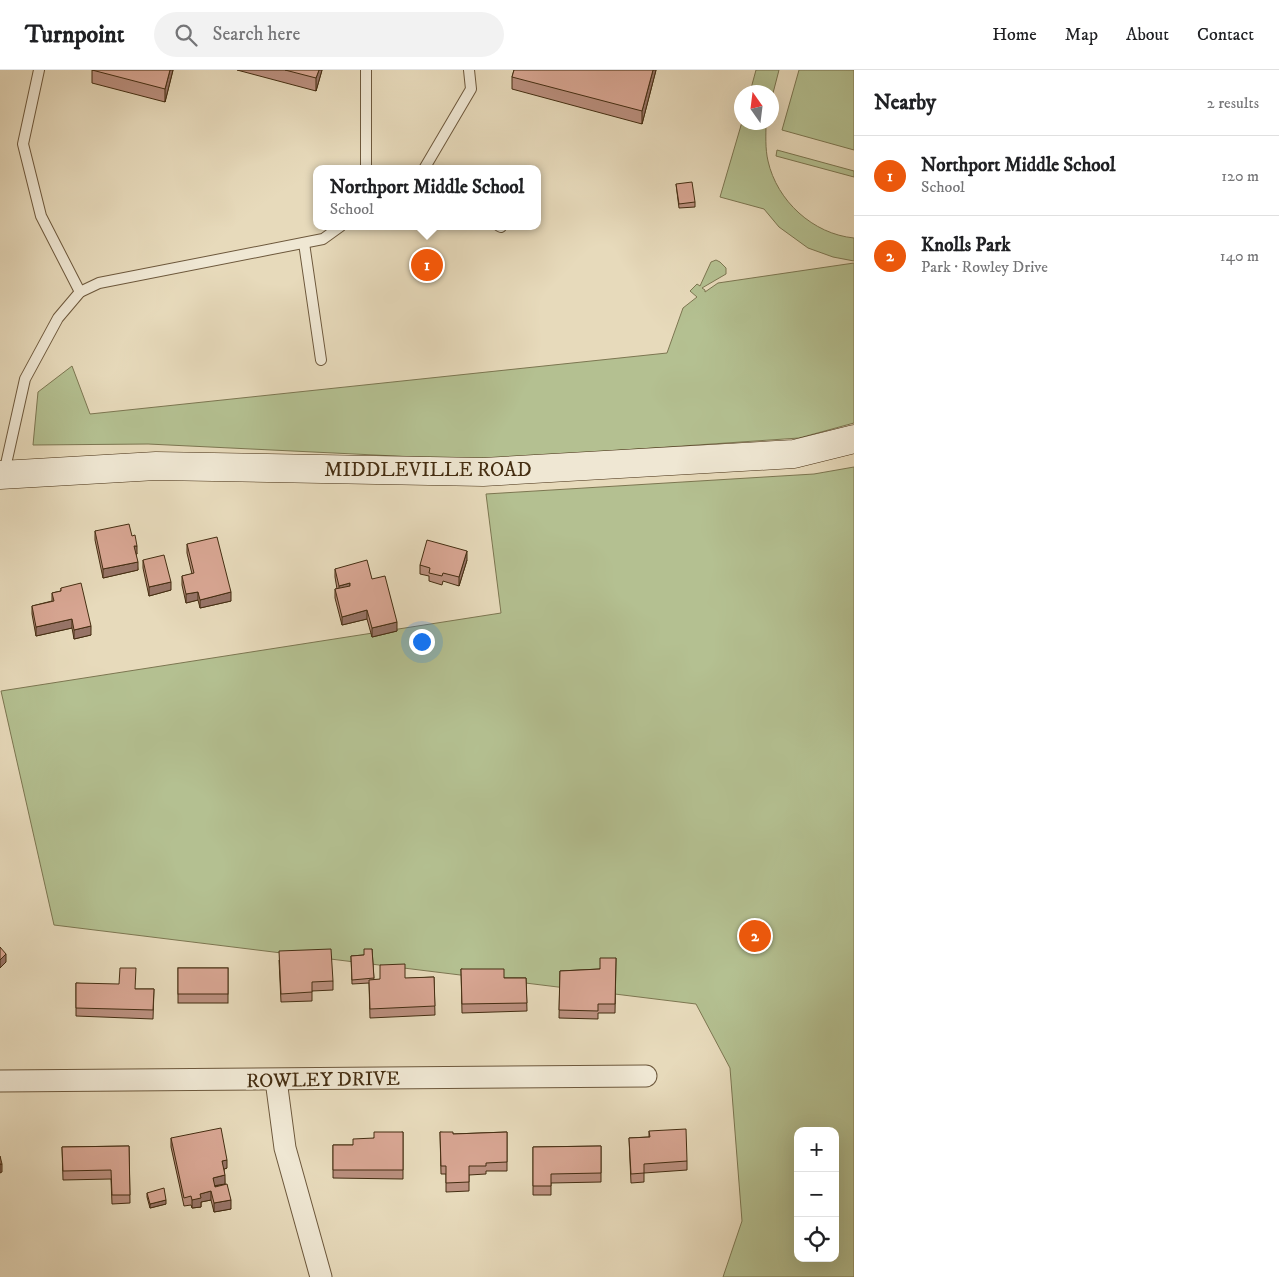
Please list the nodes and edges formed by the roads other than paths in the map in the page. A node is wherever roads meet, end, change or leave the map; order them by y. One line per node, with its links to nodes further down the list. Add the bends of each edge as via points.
1 (39, 70): 8 (lane, via 23,144 41,216)
2 (366, 70): 4 (lane)
3 (468, 70): 5 (lane, via 470,89)
4 (366, 165)
5 (426, 165)
6 (335, 230): 7 (lane, via 323,239)
7 (304, 243): 8 (lane, via 99,283); 9 (lane)
8 (80, 292): 11 (lane, via 58,318 25,379)
9 (322, 360)
10 (854, 438): 11 (street, MIDDLEVILLE ROAD, via 794,454 483,472 156,466)
11 (2, 474)
12 (646, 1076): 13 (street, ROWLEY DRIVE)
13 (276, 1080): 14 (street, ROWLEY DRIVE); 15 (street, via 285,1148)
14 (0, 1081)
15 (321, 1277)

